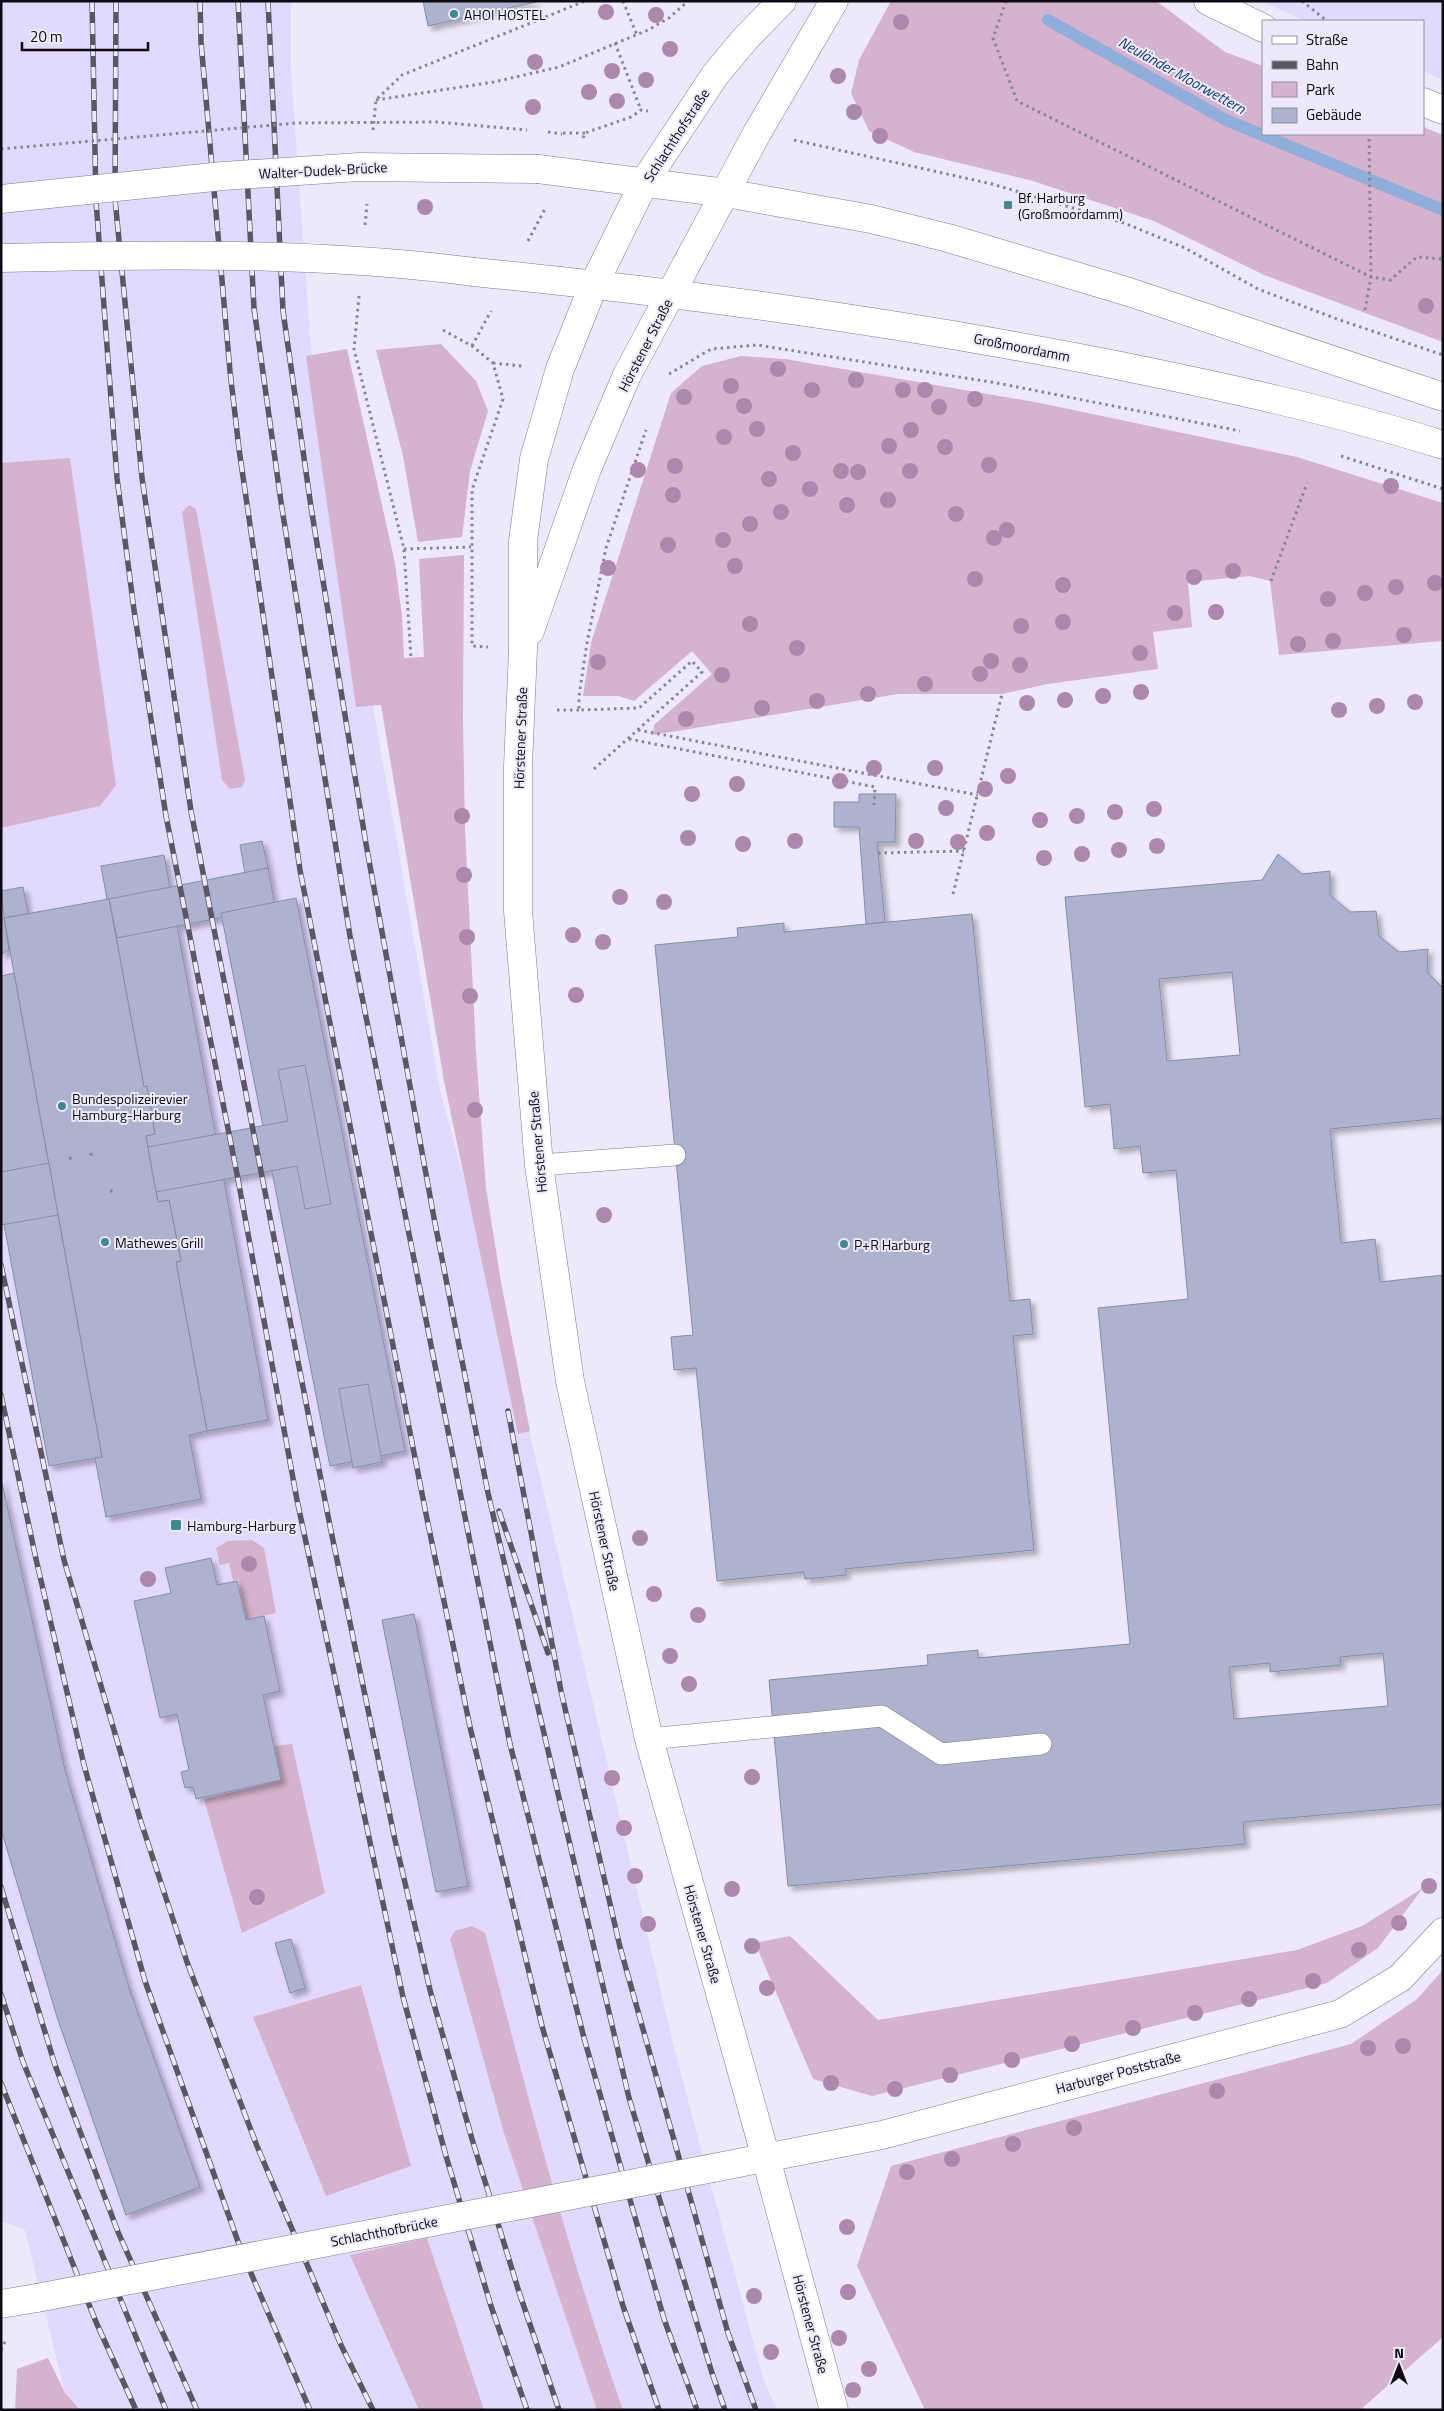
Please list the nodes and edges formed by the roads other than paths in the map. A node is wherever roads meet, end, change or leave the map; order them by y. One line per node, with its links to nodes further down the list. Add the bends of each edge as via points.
1 (782, 1): 7 (street, Schlachthofstraße, via 721,68)
2 (834, 1): 8 (street, via 757,133)
3 (1208, 1): 4 (street)
4 (1262, 28)
5 (1424, 102): 6 (street)
6 (1443, 110)
7 (645, 182): 8 (street); 9 (street, Walter-Dudek-Brücke, bridge, via 538,170 359,167 223,176); 11 (street, Schlachthofstraße)
8 (726, 194): 12 (street); 13 (street, via 871,219 948,238 1129,292)
9 (1, 199)
10 (1, 258): 11 (street, bridge, via 239,256 329,260)
11 (594, 284): 12 (street, Großmoordamm); 15 (street, Hörstener Straße, via 560,369 534,459 523,541)
12 (672, 293): 14 (street, Großmoordamm, via 978,338 1314,407); 15 (street, Hörstener Straße, via 627,375 587,468)
13 (1443, 397)
14 (1443, 445)
15 (523, 649): 17 (street, Hörstener Straße, via 518,767 518,911)
16 (675, 1156): 17 (lane)
17 (539, 1165): 18 (street, Hörstener Straße, via 570,1381)
18 (649, 1739): 19 (lane, via 882,1716 941,1754); 21 (street, Hörstener Straße)
19 (1041, 1744)
20 (1443, 1932): 21 (street, Harburger Poststraße, via 1400,1978 1340,2014 882,2135)
21 (766, 2158): 22 (street, Schlachthofbrücke, bridge); 23 (street, Hörstener Straße)
22 (1, 2304)
23 (834, 2410)

